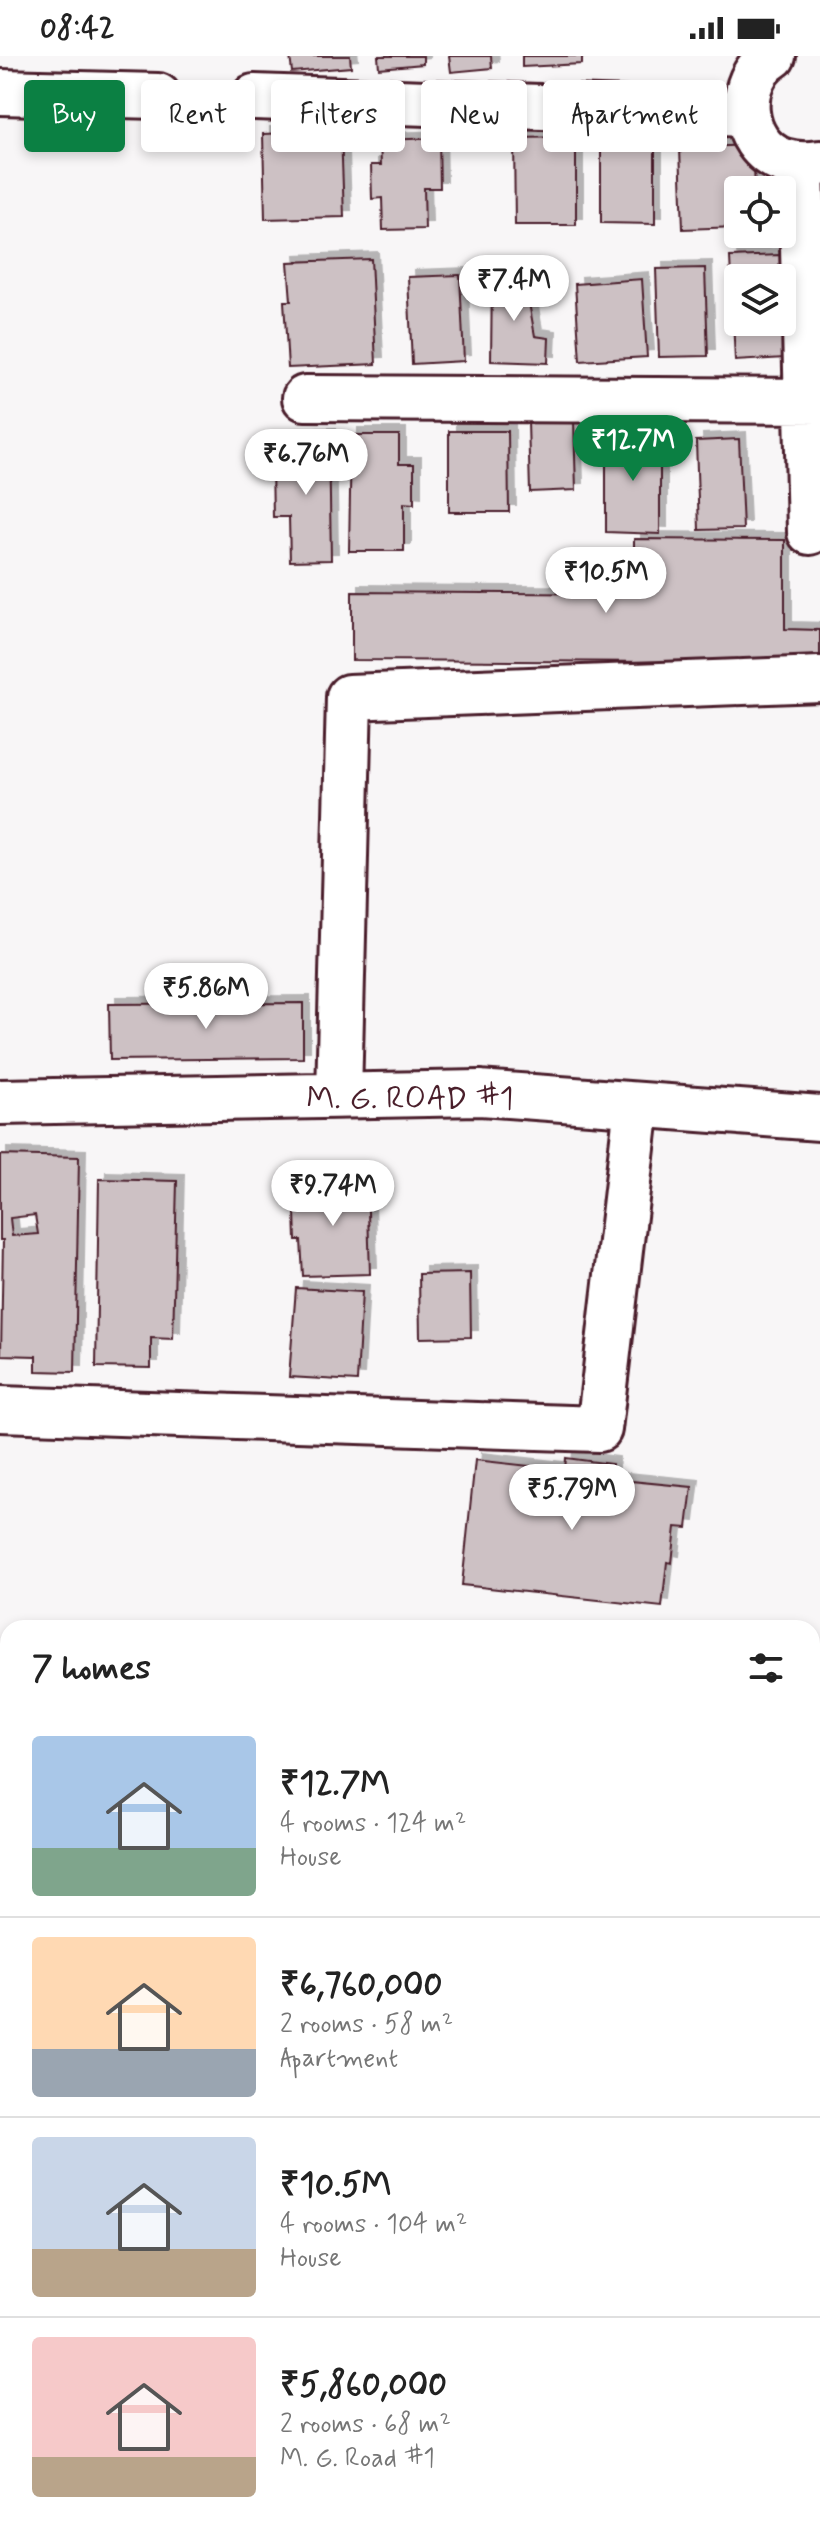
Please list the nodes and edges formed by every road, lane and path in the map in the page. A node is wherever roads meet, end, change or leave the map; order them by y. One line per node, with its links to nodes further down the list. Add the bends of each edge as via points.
1 (773, 56): 5 (street, via 753,76)
2 (0, 92): 3 (street)
3 (141, 96)
4 (255, 97): 5 (street)
5 (746, 114): 6 (street, via 764,150 781,161)
6 (811, 164): 8 (street)
7 (305, 398): 8 (street)
8 (814, 401): 9 (street)
9 (810, 532)
10 (820, 679): 11 (street, via 349,697)
11 (339, 1095): 12 (street, M. G. ROAD #1); 13 (street, M. G. ROAD #1, via 480,1093)
12 (0, 1102)
13 (637, 1105): 14 (street, M. G. ROAD #1); 15 (street, via 599,1429)
14 (820, 1118)
15 (0, 1409)

